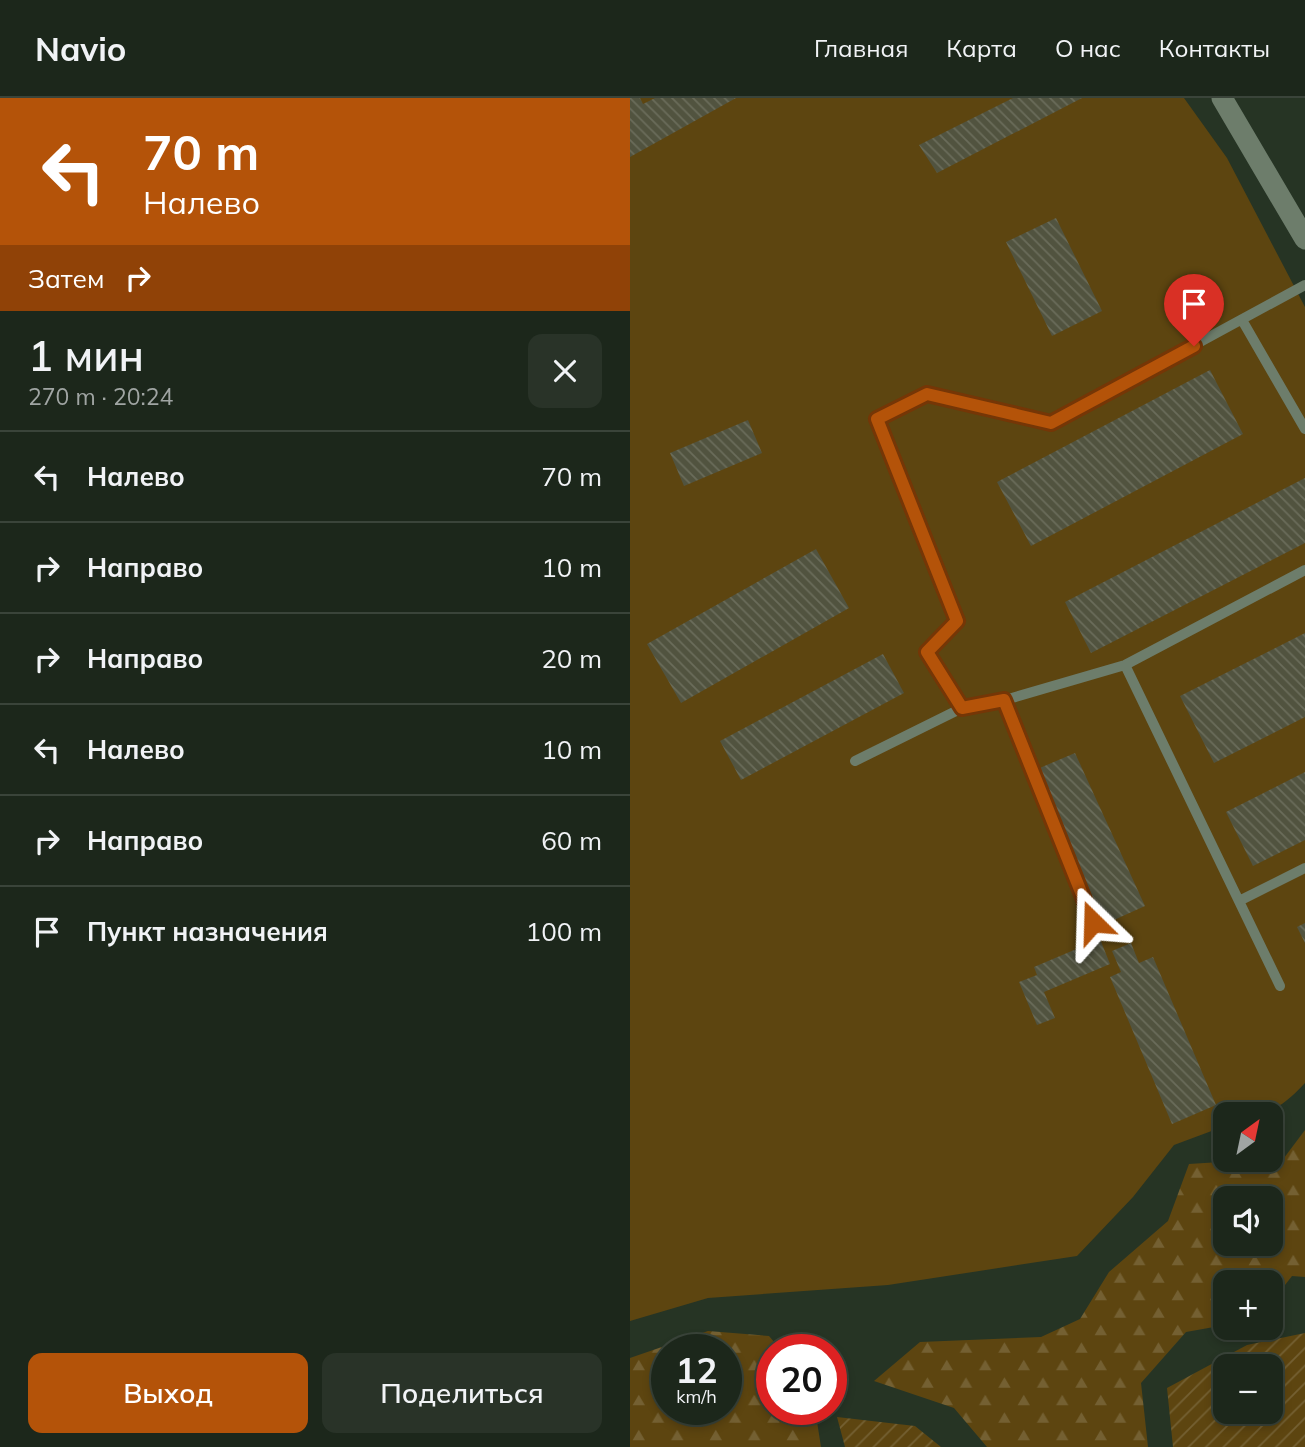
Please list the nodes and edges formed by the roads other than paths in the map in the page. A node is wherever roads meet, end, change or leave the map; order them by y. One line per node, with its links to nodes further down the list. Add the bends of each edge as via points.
1 (1222, 98): 2 (street)
2 (1305, 239)
3 (1305, 285): 4 (lane)
4 (1242, 320): 5 (lane); 9 (lane, via 1051,423 927,394 877,419 957,621 927,652)
5 (1305, 429)
6 (1305, 570): 7 (lane)
7 (1125, 665): 8 (lane); 12 (lane)
8 (1004, 700): 9 (lane); 13 (lane)
9 (962, 708): 10 (lane)
10 (855, 761)
11 (1305, 868): 12 (lane)
12 (1239, 901): 14 (lane)
13 (1093, 922)
14 (1280, 986)

